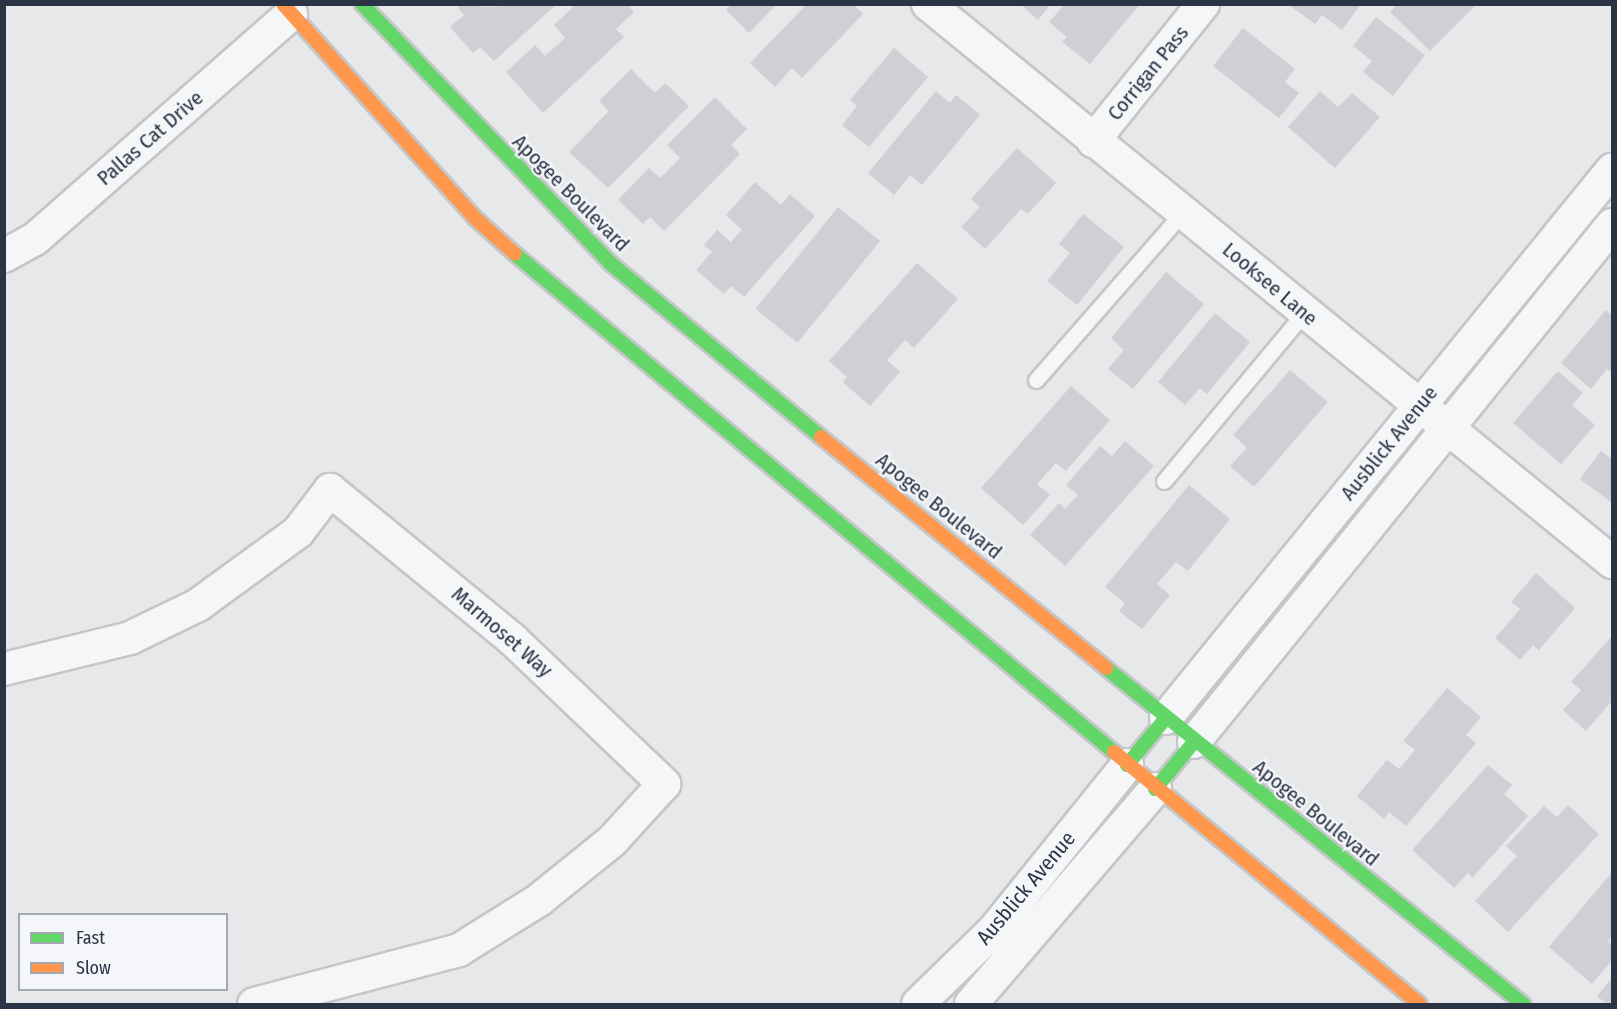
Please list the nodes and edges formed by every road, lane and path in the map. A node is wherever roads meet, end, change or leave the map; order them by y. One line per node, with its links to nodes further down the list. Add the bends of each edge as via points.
1 (362, 4): 17 (street, Apogee Boulevard, via 635,285)
2 (928, 4): 5 (street, Looksee Lane)
3 (1203, 4): 5 (street, Corrigan Pass)
4 (287, 9): 9 (street, Pallas Cat Drive, via 35,239); 19 (street, via 476,219 808,504)
5 (1093, 141): 7 (street, Looksee Lane)
6 (1612, 170): 12 (street, Ausblick Avenue)
7 (1183, 213): 10 (street, Looksee Lane); 11 (lane)
8 (1612, 225): 13 (street, Ausblick Avenue)
9 (4, 256)
10 (1304, 313): 12 (street, Looksee Lane); 14 (lane)
11 (1036, 380)
12 (1418, 406): 13 (street, Looksee Lane); 17 (street, Ausblick Avenue)
13 (1446, 429): 15 (street, Looksee Lane); 18 (street, Ausblick Avenue)
14 (1164, 481)
15 (1612, 562)
16 (4, 669): 21 (street, Marmoset Way, via 130,638 198,605 298,532 330,490 513,640 664,784 612,841 539,900 459,950)
17 (1166, 718): 18 (street, Apogee Boulevard); 19 (street)
18 (1194, 742): 20 (street); 25 (street, Apogee Boulevard)
19 (1126, 765): 20 (street); 22 (street, Ausblick Avenue, via 994,930)
20 (1155, 789): 23 (street, Ausblick Avenue); 24 (street)
21 (254, 1005)
22 (918, 1005)
23 (971, 1005)
24 (1420, 1005)
25 (1523, 1005)

